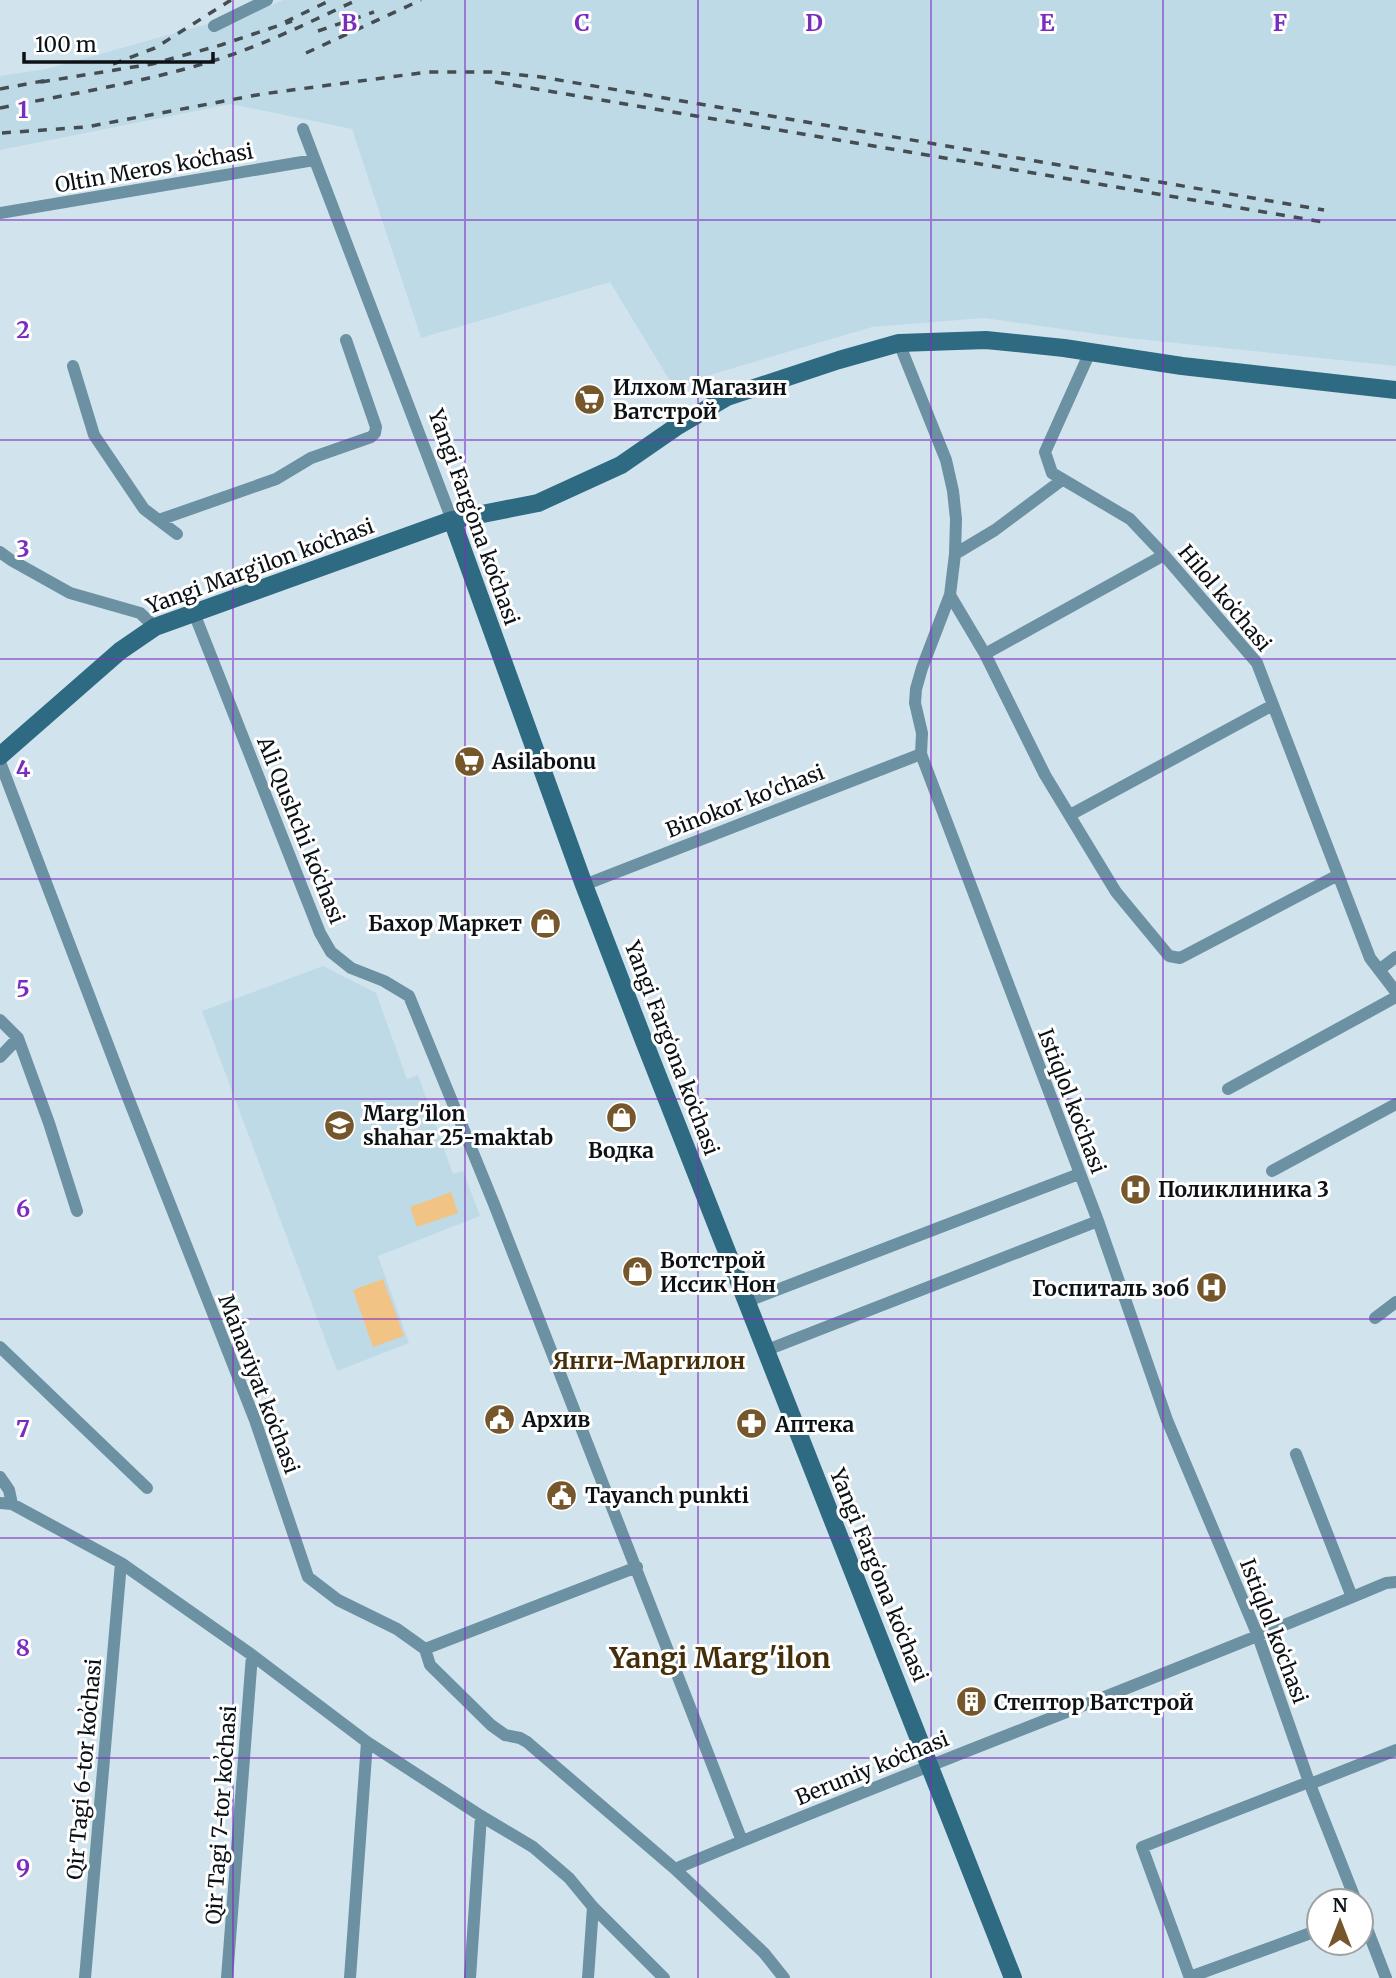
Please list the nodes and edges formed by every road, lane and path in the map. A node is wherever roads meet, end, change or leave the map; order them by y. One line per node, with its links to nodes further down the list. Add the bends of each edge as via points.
1 (268, 0): 2 (street)
2 (214, 26)
3 (303, 129): 4 (street, Yangi Fargʻona koʻchasi)
4 (314, 160): 5 (street, Oltin Meros koʻchasi); 13 (street, Yangi Fargʻona koʻchasi)
5 (0, 213)
6 (346, 340): 12 (street, via 375,433 311,458 276,479)
7 (899, 343): 8 (main road, Yangi Margʻilon koʻchasi, via 986,340); 13 (main road, Yangi Margʻilon koʻchasi, via 727,397 621,465 538,503); 16 (street, Istiqlol koʻchasi, via 946,460 956,519)
8 (1090, 352): 10 (main road, Yangi Margʻilon koʻchasi); 11 (street, Hilol koʻchasi, via 1045,452 1052,473)
9 (73, 366): 12 (street, via 94,435 144,509)
10 (1396, 390)
11 (1062, 480): 16 (street); 17 (street, Hilol koʻchasi, via 1130,519)
12 (159, 520): 14 (street)
13 (452, 520): 19 (main road, Yangi Margʻilon koʻchasi); 28 (main road, Yangi Fargʻona koʻchasi)
14 (177, 534)
15 (0, 552): 20 (street, via 70,593 140,613)
16 (956, 554): 18 (street, Istiqlol koʻchasi)
17 (1164, 555): 21 (street); 22 (street, Hilol koʻchasi, via 1257,663)
18 (950, 594): 21 (street); 23 (street, Istiqlol koʻchasi, via 916,689)
19 (194, 613): 20 (main road, Yangi Margʻilon koʻchasi); 51 (street, Ali Qushchi koʻchasi, via 331,953 409,996)
20 (155, 627): 24 (main road, Yangi Margʻilon koʻchasi, via 120,651)
21 (985, 654): 26 (street)
22 (1273, 705): 26 (street); 27 (street, Hilol koʻchasi)
23 (921, 754): 28 (street, Binokor ko'chasi); 38 (street, Istiqlol koʻchasi)
24 (0, 756)
25 (0, 762): 55 (street, Maʻnaviyat koʻchasi, via 254,1420 308,1577 338,1600 397,1629)
26 (1070, 815): 27 (street, via 1116,892 1169,956 1180,958)
27 (1338, 875): 30 (street, Hilol koʻchasi, via 1370,958)
28 (584, 885): 41 (main road, Yangi Fargʻona koʻchasi)
29 (1396, 957): 30 (street)
30 (1379, 970): 31 (street, Hilol koʻchasi)
31 (1396, 995): 35 (street)
32 (0, 1020): 33 (street)
33 (19, 1038): 34 (street); 39 (street)
34 (0, 1057)
35 (1228, 1088)
36 (1396, 1104): 37 (street)
37 (1272, 1171)
38 (1079, 1174): 40 (street, Istiqlol koʻchasi); 41 (street)
39 (77, 1210)
40 (1098, 1222): 45 (street); 54 (street, Istiqlol koʻchasi, via 1167,1420)
41 (748, 1301): 45 (main road, Yangi Fargʻona koʻchasi)
42 (1396, 1302): 43 (street)
43 (1375, 1318)
44 (0, 1347): 48 (street)
45 (766, 1350): 59 (main road, Yangi Fargʻona koʻchasi)
46 (1296, 1454): 53 (street)
47 (0, 1477): 49 (street, via 9,1490)
48 (147, 1488)
49 (6, 1504): 50 (street)
50 (121, 1563): 56 (street); 68 (street, Qir Tagi 6-tor koʼchasi)
51 (637, 1567): 55 (street); 62 (street, Ali Qushchi koʻchasi)
52 (1396, 1581): 53 (street, Beruniy koʻchasi)
53 (1352, 1597): 54 (street, Beruniy koʻchasi)
54 (1258, 1636): 59 (street, Beruniy koʻchasi); 60 (street, Istiqlol koʻchasi)
55 (425, 1649): 63 (street, Maʻnaviyat koʻchasi, via 430,1665 491,1725 527,1742)
56 (252, 1655): 57 (street); 69 (street, Qir Tagi 7-tor koʼchasi)
57 (367, 1742): 61 (street); 70 (street)
58 (1396, 1750): 60 (street)
59 (930, 1765): 62 (street, Beruniy koʻchasi); 75 (main road, Yangi Fargʻona koʻchasi)
60 (1310, 1783): 64 (street, Istiqlol koʻchasi); 76 (street, via 1142,1847)
61 (481, 1816): 65 (street, via 533,1847 569,1878); 71 (street)
62 (742, 1840): 63 (street, Beruniy koʻchasi)
63 (675, 1869): 74 (street, Maʻnaviyat koʻchasi, via 764,1953)
64 (1351, 1887)
65 (593, 1907): 72 (street); 73 (street)
66 (1305, 1935): 76 (street)
67 (1375, 1950): 77 (street)
68 (85, 1978)
69 (227, 1978)
70 (350, 1978)
71 (470, 1978)
72 (589, 1978)
73 (664, 1978)
74 (784, 1978)
75 (1013, 1978)
76 (1190, 1978)
77 (1386, 1978)

